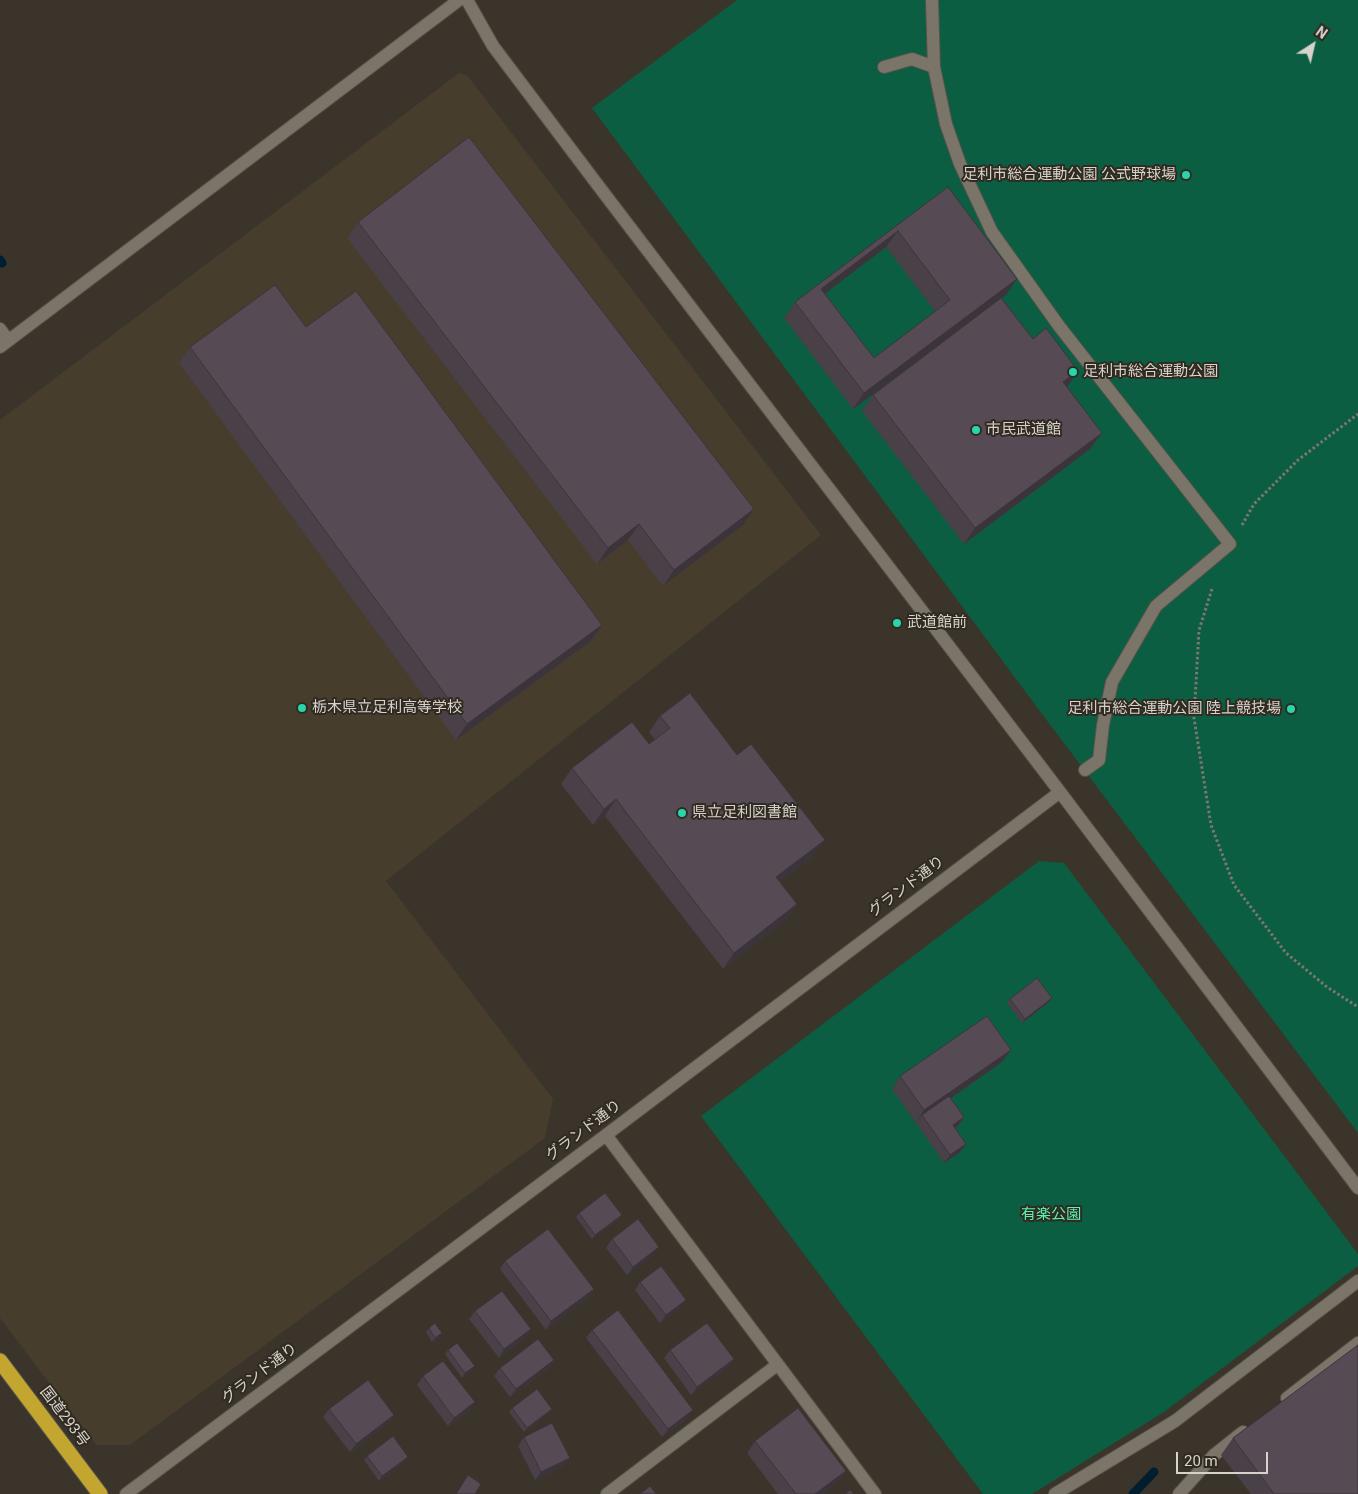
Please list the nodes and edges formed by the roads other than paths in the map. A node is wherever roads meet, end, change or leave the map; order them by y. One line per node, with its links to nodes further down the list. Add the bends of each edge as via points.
1 (458, 0): 7 (street)
2 (467, 0): 9 (street, via 493,46)
3 (932, 0): 5 (street)
4 (884, 67): 5 (street, via 912,59)
5 (934, 67): 8 (street, via 946,124 960,164 992,232 1059,326 1230,544 1156,606 1112,682 1099,760)
6 (0, 329): 7 (street)
7 (4, 343)
8 (1085, 770)
9 (1060, 792): 10 (street, グランド通り); 11 (street)
10 (606, 1135): 15 (street); 19 (street, グランド通り)
11 (1358, 1188)
12 (1358, 1281): 22 (street, via 1175,1421)
13 (1358, 1343): 16 (street)
14 (0, 1361): 18 (highway, 国道293号)
15 (777, 1365): 20 (street); 21 (street)
16 (1275, 1408)
17 (1252, 1425): 23 (street, via 1214,1454)
18 (100, 1494)
19 (126, 1494)
20 (607, 1494)
21 (875, 1494)
22 (1055, 1494)
23 (1178, 1494)

